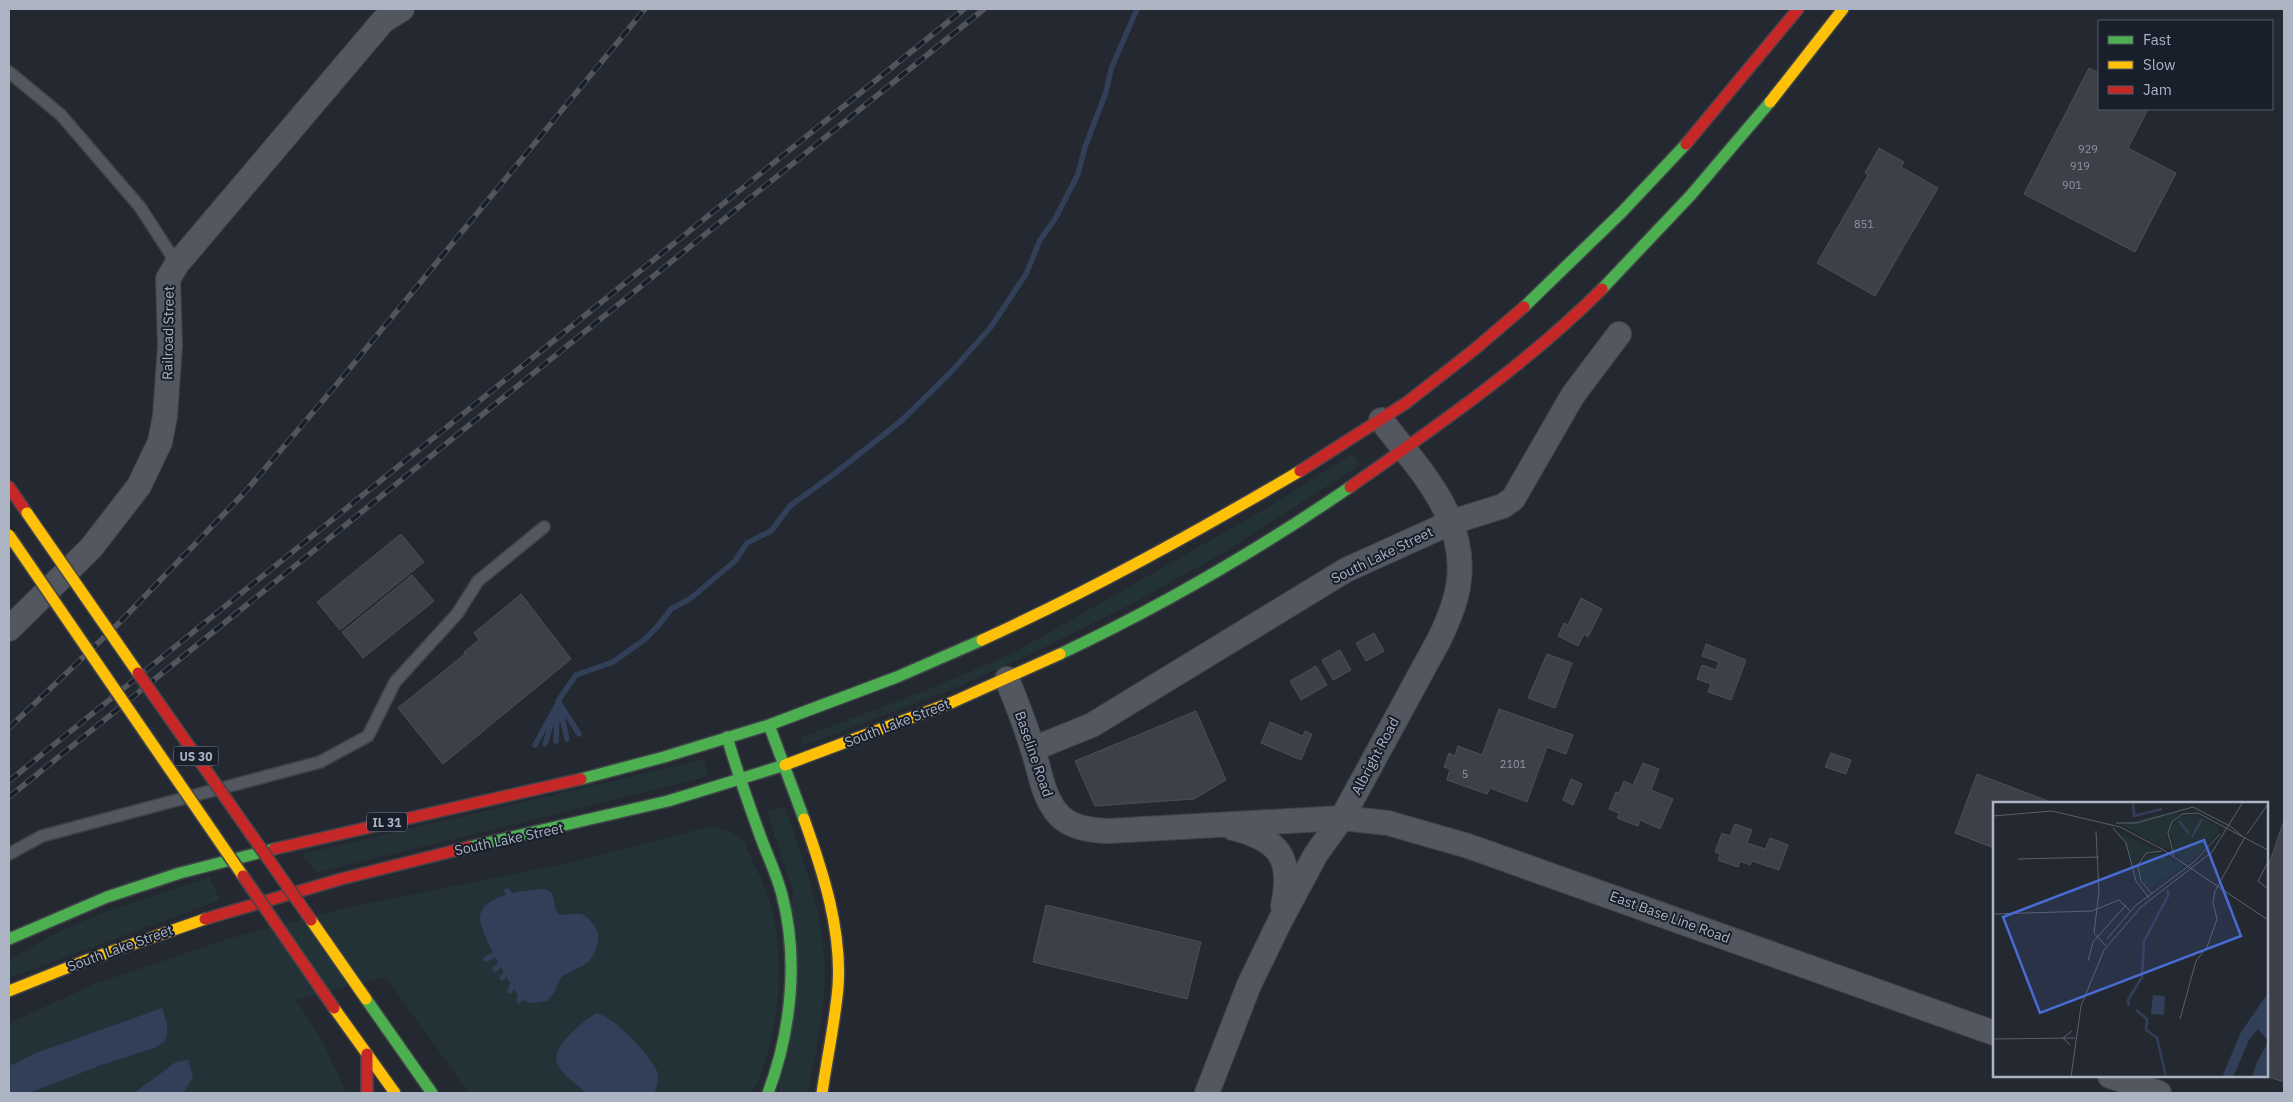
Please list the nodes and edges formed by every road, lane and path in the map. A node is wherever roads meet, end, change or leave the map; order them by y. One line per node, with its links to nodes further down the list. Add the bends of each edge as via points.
1 (402, 9): 5 (street, Railroad Street, via 383,21)
2 (1798, 9): 7 (main road, IL 31, via 1723,103 1646,188 1579,255 1473,351)
3 (1843, 9): 8 (main road, South Lake Street, via 1741,139 1590,300 1522,360)
4 (9, 72): 5 (lane, via 61,115 140,207)
5 (177, 264): 13 (street, Railroad Street, via 168,279 170,346 160,442 139,486 91,548)
6 (1619, 334): 10 (street, South Lake Street, via 1573,395 1512,499 1502,506)
7 (1382, 420): 8 (street, Albright Road); 15 (main road, IL 31, via 1155,556 972,645)
8 (1404, 450): 10 (street, Albright Road, via 1442,500); 14 (main road, South Lake Street, via 1283,532 1210,575)
9 (9, 487): 31 (main road, US 30, bridge)
10 (1452, 522): 17 (street, South Lake Street, via 1346,570 1092,725); 20 (street, Albright Road, via 1460,572 1451,614)
11 (544, 527): 22 (lane, via 478,581 458,614 395,682 368,736 320,762 42,836)
12 (9, 535): 27 (main road, US 30, bridge)
13 (9, 628)
14 (1008, 679): 17 (street, Baseline Road); 18 (main road, South Lake Street)
15 (769, 724): 16 (main road, IL 31); 18 (main road)
16 (727, 736): 19 (main road); 24 (main road, IL 31, via 664,757 564,783 314,839 180,873 108,897)
17 (1033, 749): 21 (street, Baseline Road, via 1049,801 1069,823 1108,831)
18 (785, 765): 19 (main road, South Lake Street); 33 (main road, via 818,858 835,926 838,986)
19 (740, 781): 25 (main road, South Lake Street, via 599,819 331,881 191,923); 32 (main road, via 782,896 788,933 790,966 784,1048)
20 (1342, 818): 21 (street, Baseline Road); 23 (street, Albright Road, via 1316,854); 26 (street, East Base Line Road, via 1388,823 1468,846)
21 (1219, 825): 23 (street, Baseline Road, via 1256,834 1271,844 1284,860 1287,884)
22 (9, 854)
23 (1280, 920): 34 (street, Albright Road, via 1249,985)
24 (9, 939)
25 (9, 991)
26 (1993, 1033)
27 (367, 1054): 29 (main road); 30 (main road, US 30)
28 (2113, 1077): 35 (street)
29 (367, 1093)
30 (395, 1093)
31 (432, 1093)
32 (768, 1093)
33 (822, 1093)
34 (1206, 1093)
35 (2159, 1093)

